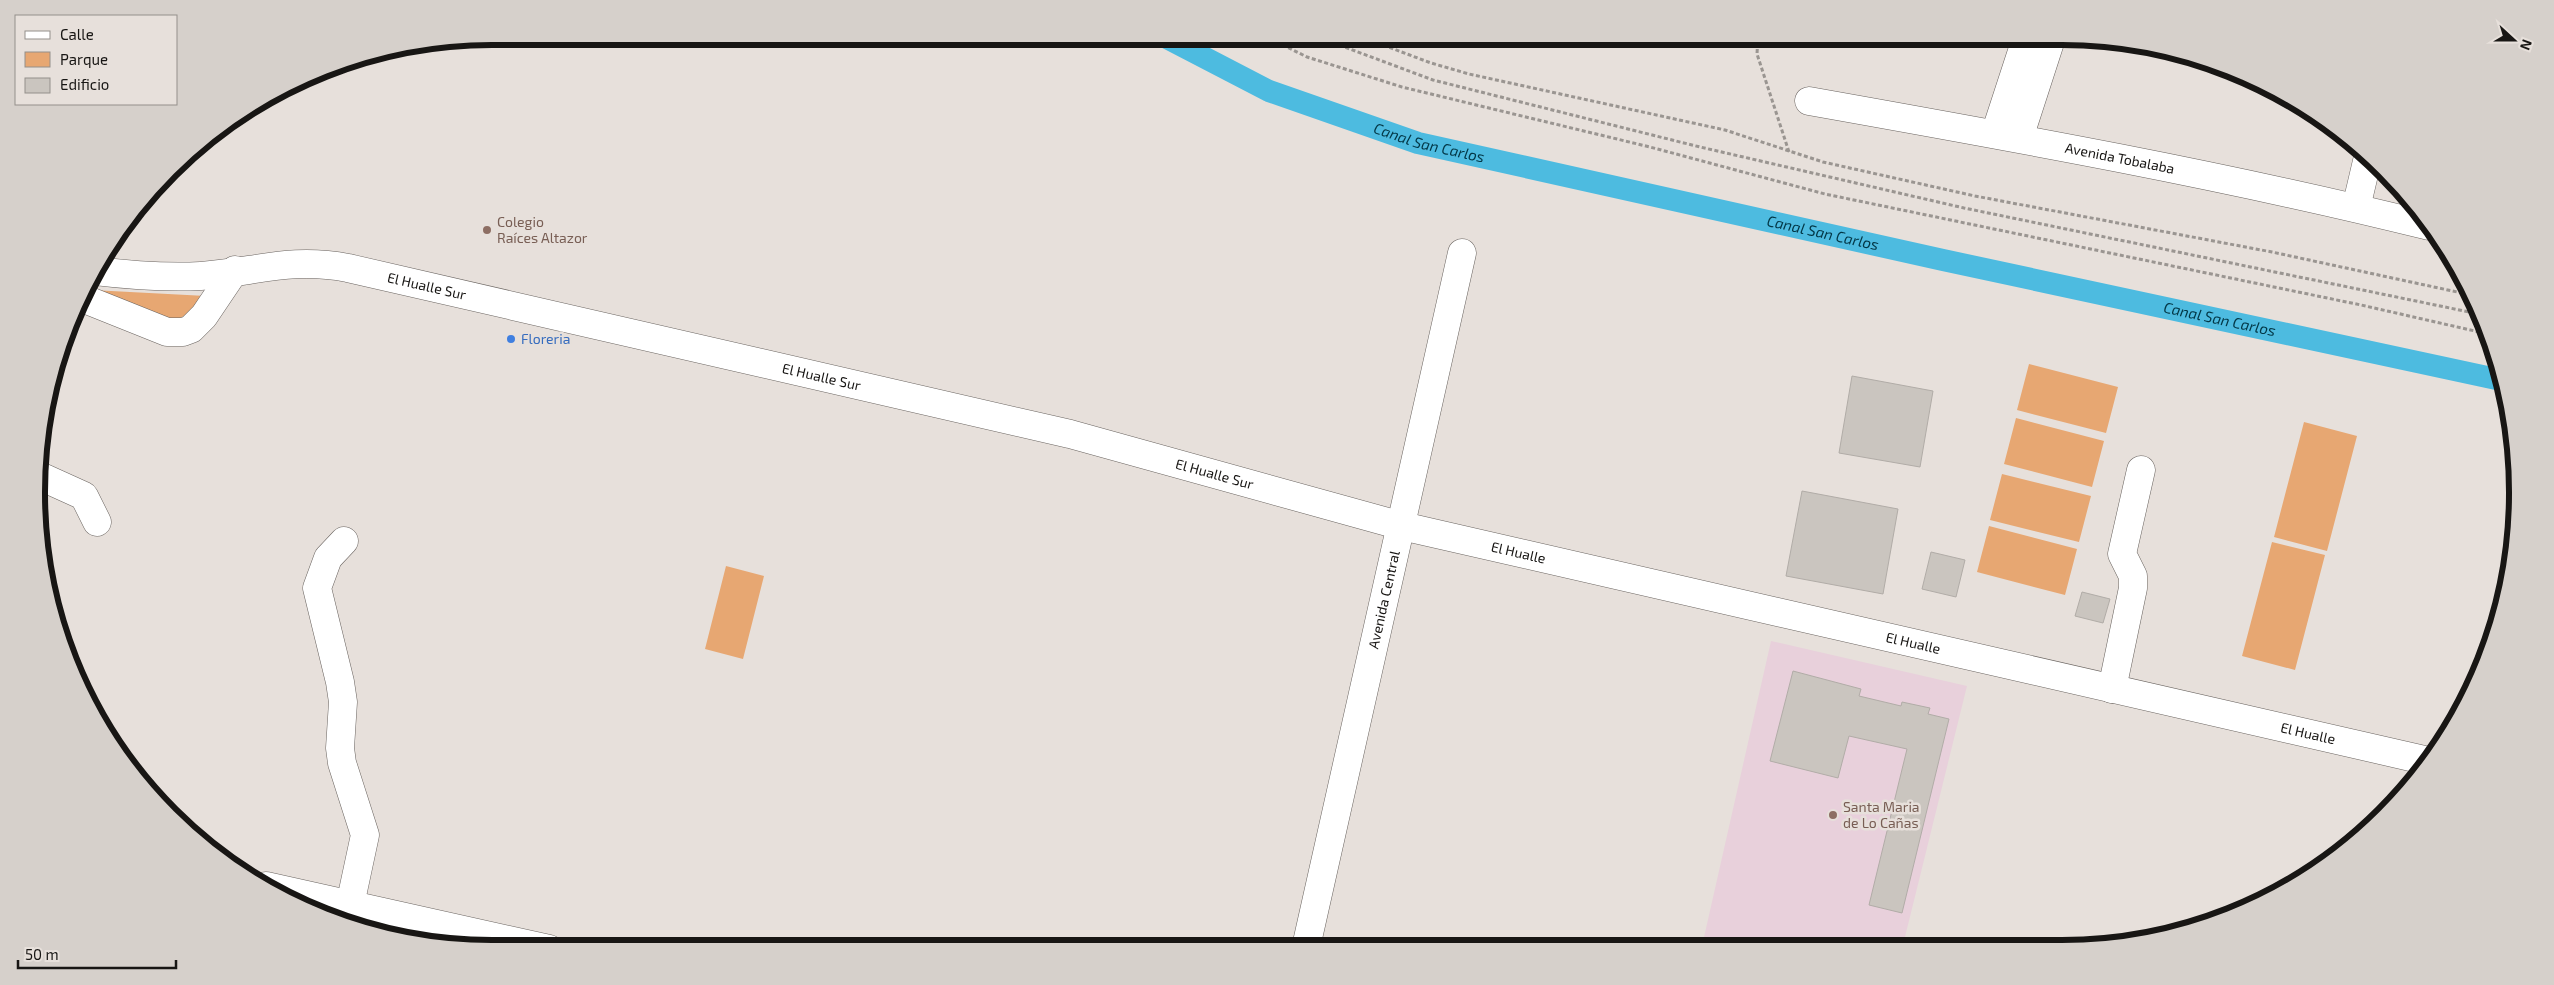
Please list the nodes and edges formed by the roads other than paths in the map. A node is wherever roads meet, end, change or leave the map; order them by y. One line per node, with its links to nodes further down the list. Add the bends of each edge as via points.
1 (2025, 45): 4 (street)
2 (2048, 45): 4 (street)
3 (1809, 101): 4 (street, Avenida Tobalaba)
4 (2007, 136): 6 (street, Avenida Tobalaba)
5 (2366, 165): 6 (street)
6 (2356, 208): 7 (street, Avenida Tobalaba)
7 (2420, 224)
8 (1462, 253): 15 (street, Avenida Central)
9 (235, 270): 10 (street, El Hualle Sur, via 202,276); 11 (street, via 204,316 183,332 167,332); 15 (street, El Hualle Sur, via 304,262 348,268 1061,431)
10 (104, 271)
11 (88, 301)
12 (2141, 470): 17 (street, via 2122,554 2133,576 2133,588)
13 (45, 479): 14 (street, via 84,496)
14 (97, 522)
15 (1402, 526): 17 (street, El Hualle); 22 (street, Avenida Central)
16 (344, 541): 20 (street, via 328,558 317,588 343,702 342,763 365,835)
17 (2112, 689): 18 (street, El Hualle)
18 (2421, 759)
19 (290, 892): 20 (street)
20 (350, 905): 21 (street)
21 (508, 940)
22 (1308, 940)

